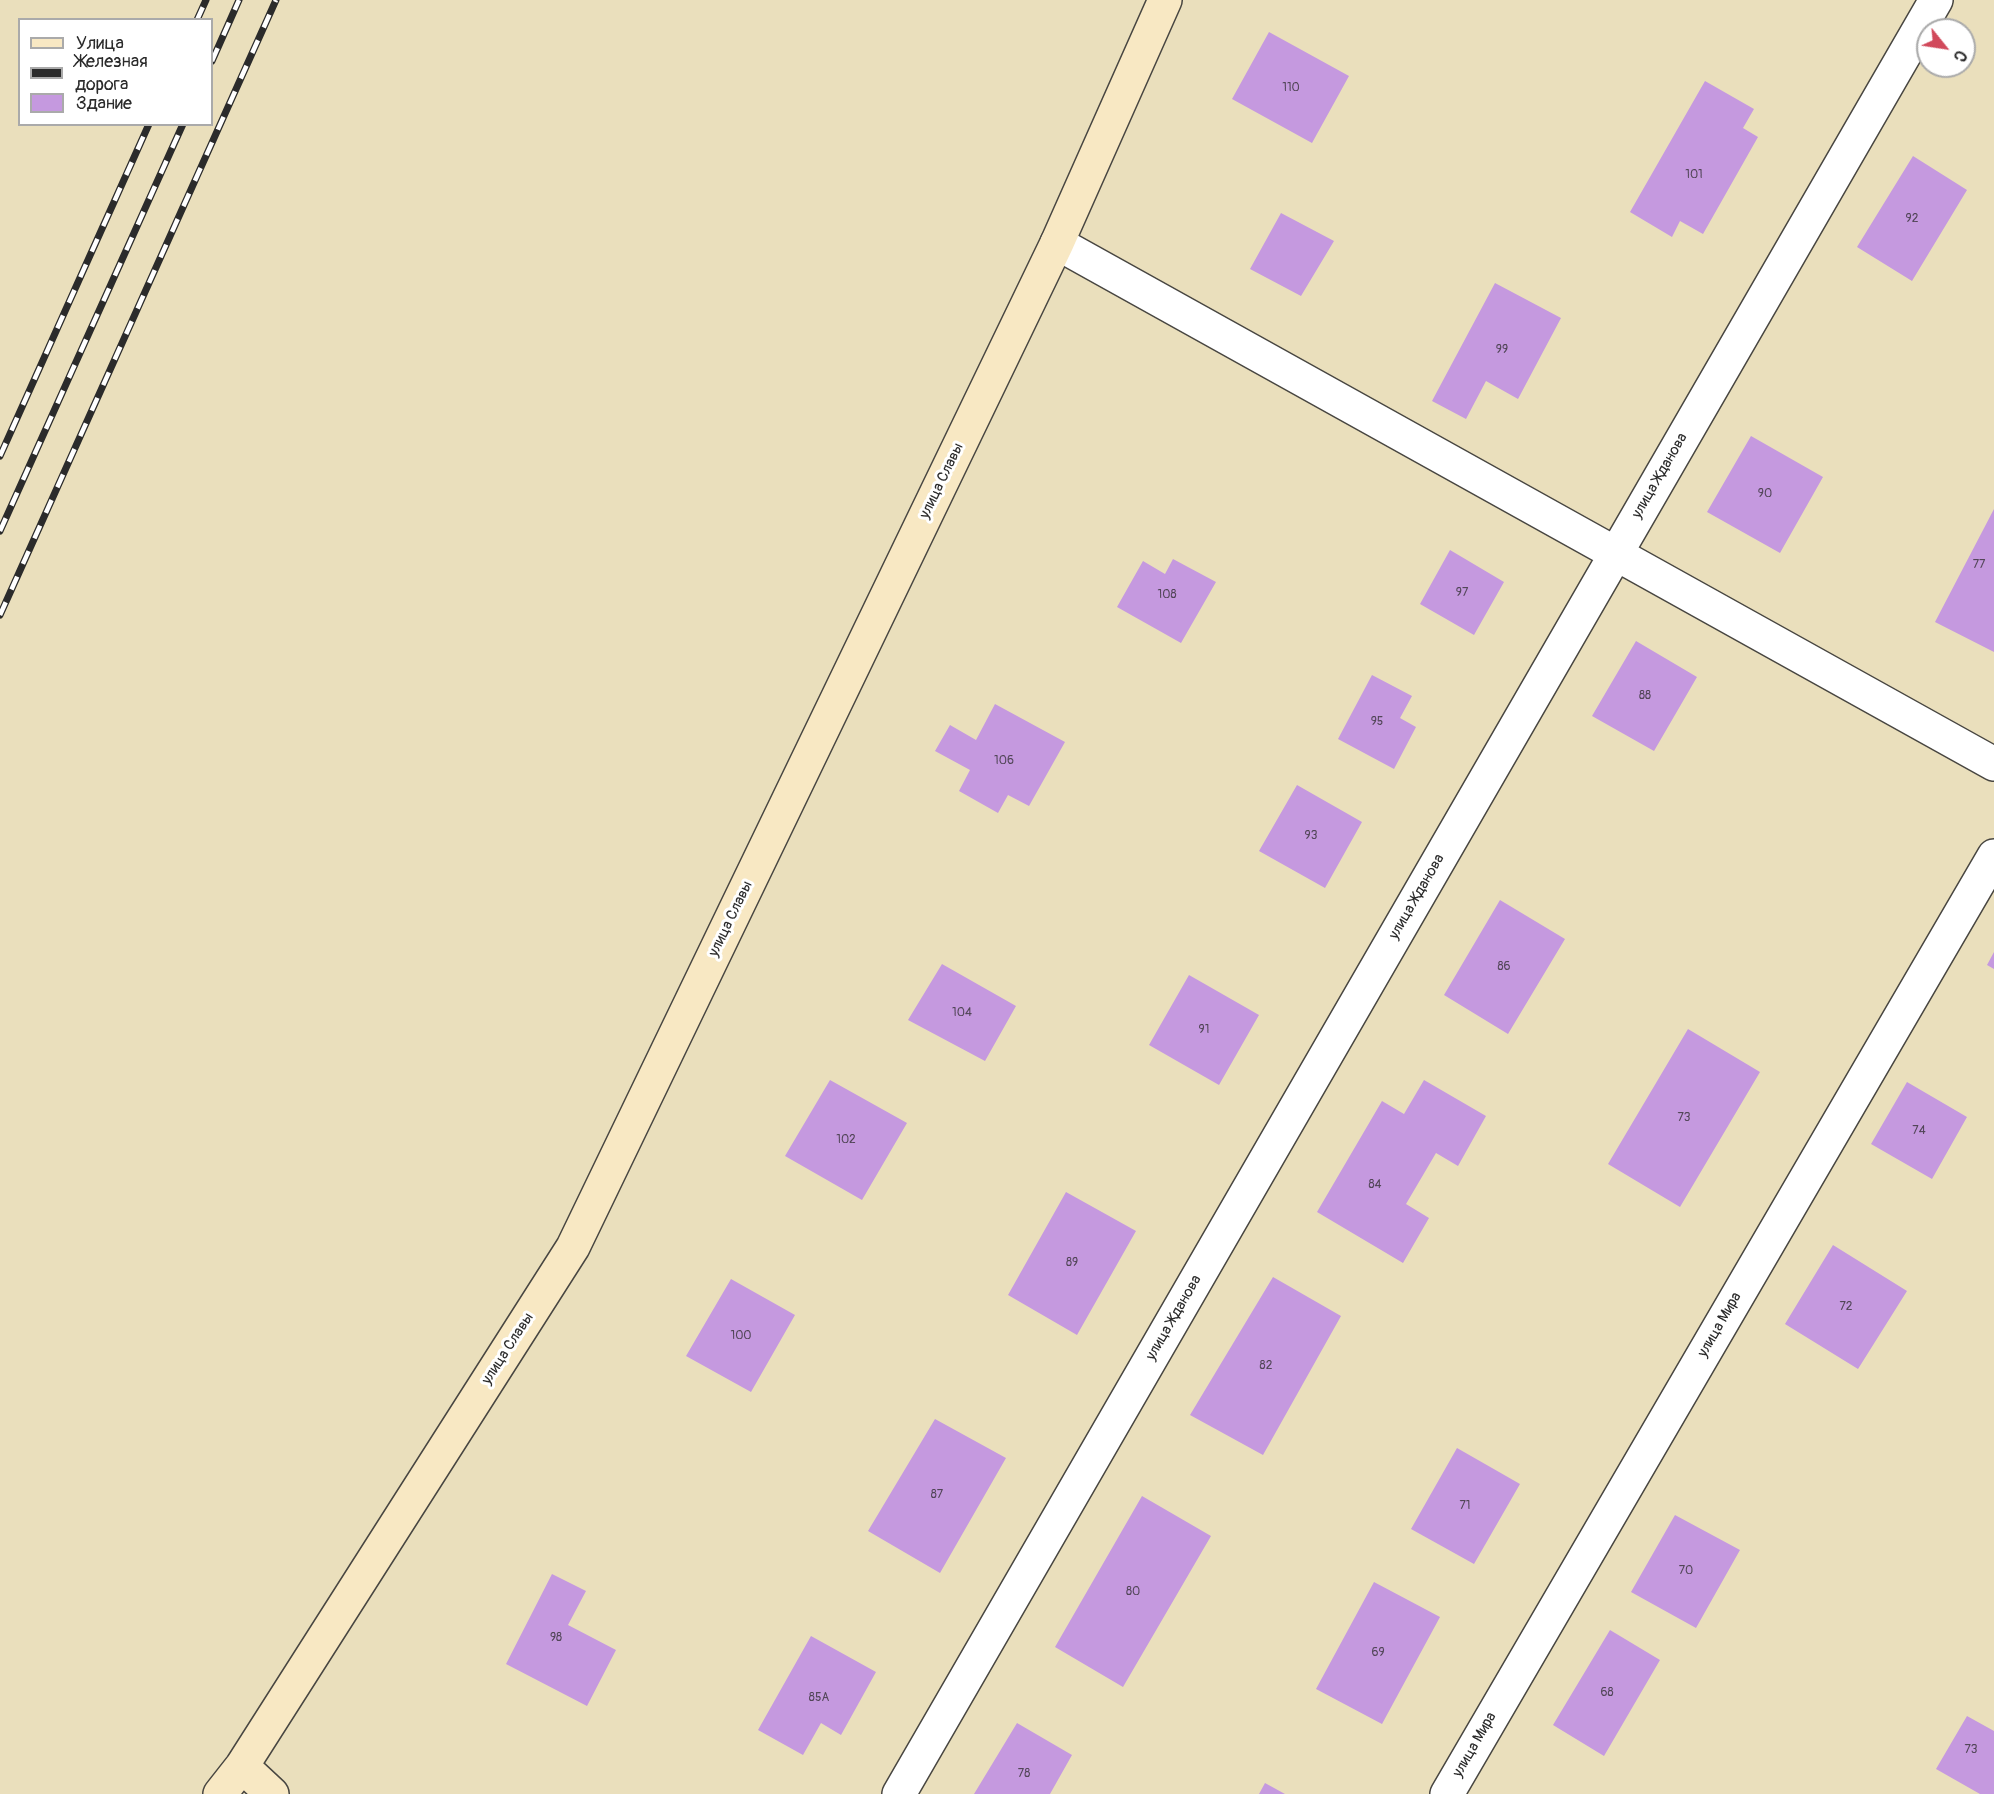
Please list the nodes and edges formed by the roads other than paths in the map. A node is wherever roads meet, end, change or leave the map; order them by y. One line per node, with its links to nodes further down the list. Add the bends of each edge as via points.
1 (1165, 0): 3 (main road, улица Славы)
2 (1936, 0): 4 (street, улица Жданова)
3 (1057, 243): 4 (street); 7 (main road, улица Славы, via 573,1247)
4 (1615, 553): 5 (street); 10 (street, улица Жданова)
5 (1994, 764)
6 (1994, 856): 11 (street, улица Мира)
7 (242, 1766): 8 (main road, улица Славы); 9 (main road)
8 (220, 1794)
9 (272, 1794)
10 (899, 1794)
11 (1446, 1794)

